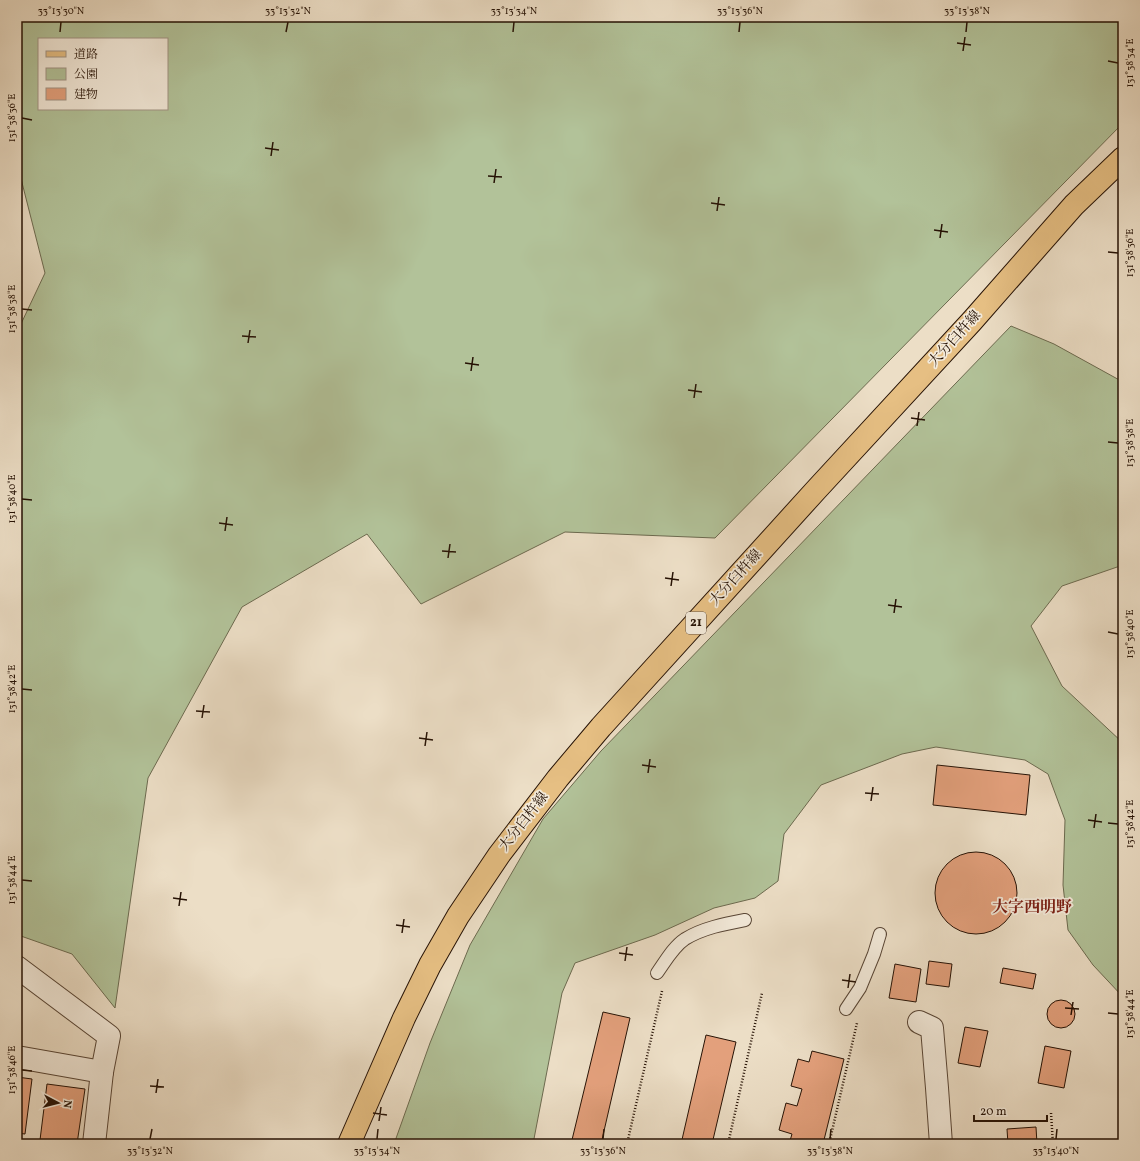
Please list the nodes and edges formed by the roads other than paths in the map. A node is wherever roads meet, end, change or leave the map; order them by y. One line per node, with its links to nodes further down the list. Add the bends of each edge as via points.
1 (1123, 158): 11 (main road, 大分臼杵線 / 21, via 1074,205 558,778 498,855 430,965)
2 (745, 920): 5 (lane, via 714,926 684,940)
3 (880, 934): 6 (lane, via 860,988)
4 (17, 967): 9 (street, via 109,1036)
5 (657, 973)
6 (846, 1009)
7 (919, 1022): 12 (street, via 932,1028)
8 (17, 1057): 9 (street)
9 (102, 1072): 10 (street)
10 (94, 1144)
11 (349, 1144)
12 (941, 1144)

